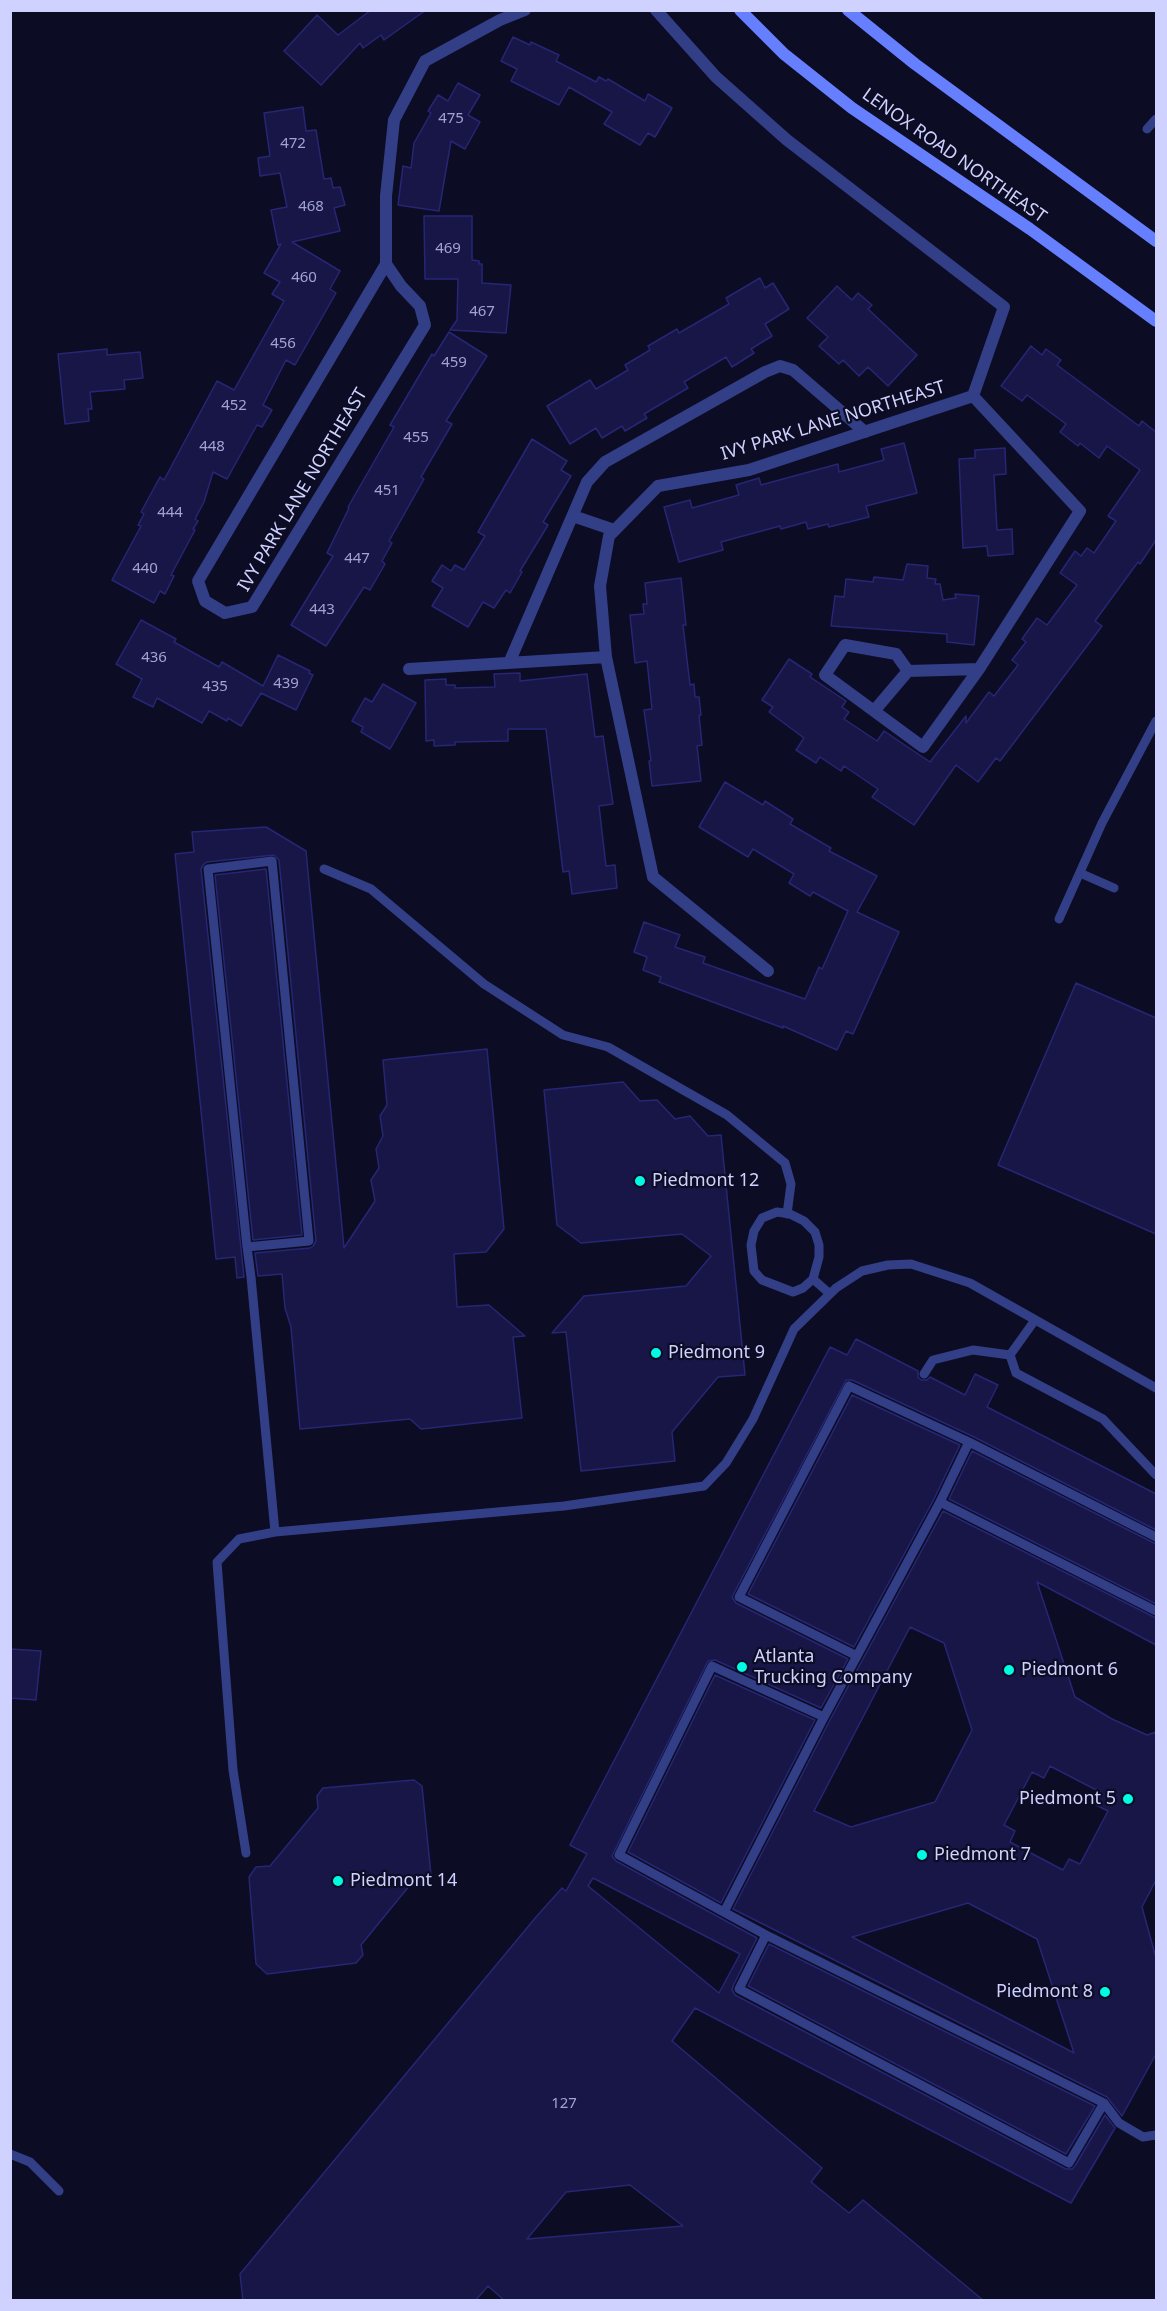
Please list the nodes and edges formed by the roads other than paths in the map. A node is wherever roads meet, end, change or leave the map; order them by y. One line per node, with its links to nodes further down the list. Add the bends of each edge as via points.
1 (525, 10): 8 (street, via 425,61 394,120 386,196)
2 (656, 10): 10 (street, via 716,76 787,140 1004,307)
3 (740, 10): 9 (main road, LENOX ROAD NORTHEAST, via 784,54 852,108 1030,229)
4 (848, 10): 7 (main road)
5 (1156, 119): 6 (lane)
6 (1147, 129)
7 (1156, 241)
8 (386, 264): 8 (street, IVY PARK LANE NORTHEAST, via 198,581 204,601 225,613 252,607 425,325 420,306)
9 (1156, 321)
10 (973, 396): 11 (street, IVY PARK LANE NORTHEAST); 17 (street, via 1080,511)
11 (865, 432): 12 (street, via 793,370 780,366 604,462 587,482); 13 (street, IVY PARK LANE NORTHEAST, via 749,470 658,486)
12 (573, 516): 13 (street); 15 (street)
13 (614, 530): 14 (street, IVY PARK LANE NORTHEAST, via 609,536 600,586)
14 (606, 657): 15 (street); 25 (street, IVY PARK LANE NORTHEAST, via 653,877)
15 (509, 663): 16 (street)
16 (409, 669)
17 (979, 669): 18 (street); 19 (street, via 923,747)
18 (908, 671): 19 (street); 19 (street, via 896,654 845,645 825,675)
19 (874, 711)
20 (1156, 721): 22 (lane)
21 (324, 870): 26 (lane, via 371,889 484,984 563,1035 608,1047 727,1115 785,1163 791,1184)
22 (1080, 873): 23 (lane); 24 (lane)
23 (1114, 888)
24 (1059, 920)
25 (768, 971)
26 (787, 1214): 28 (lane, via 804,1221 814,1232 819,1257); 28 (lane, via 777,1212 762,1218 754,1231 754,1270 762,1280 793,1292)
27 (247, 1247): 27 (lane, via 208,869 272,861 309,1241); 37 (lane)
28 (813, 1279): 29 (lane)
29 (830, 1294): 30 (lane, via 862,1271 911,1264 970,1284); 37 (lane, via 794,1329 753,1419 726,1462 704,1486 564,1506)
30 (1035, 1320): 31 (lane); 33 (lane)
31 (1010, 1355): 32 (lane, via 973,1350 933,1360); 35 (lane, via 1016,1374 1103,1419)
32 (924, 1374)
33 (1156, 1388)
34 (969, 1442): 36 (lane); 38 (lane); 40 (lane, via 849,1386 739,1597)
35 (1156, 1475)
36 (940, 1502): 39 (lane); 40 (lane)
37 (275, 1532): 42 (lane, via 239,1539 217,1563 232,1770)
38 (1156, 1537)
39 (1156, 1611)
40 (857, 1656): 41 (lane)
41 (824, 1718): 43 (lane); 43 (lane, via 712,1666 619,1855)
42 (246, 1853)
43 (724, 1912): 44 (lane)
44 (766, 1935): 45 (lane); 45 (lane, via 739,1989 1069,2163)
45 (1104, 2103): 46 (lane, via 1119,2122 1143,2137)
46 (1156, 2135)
47 (10, 2154): 48 (lane, via 30,2162)
48 (59, 2191)

